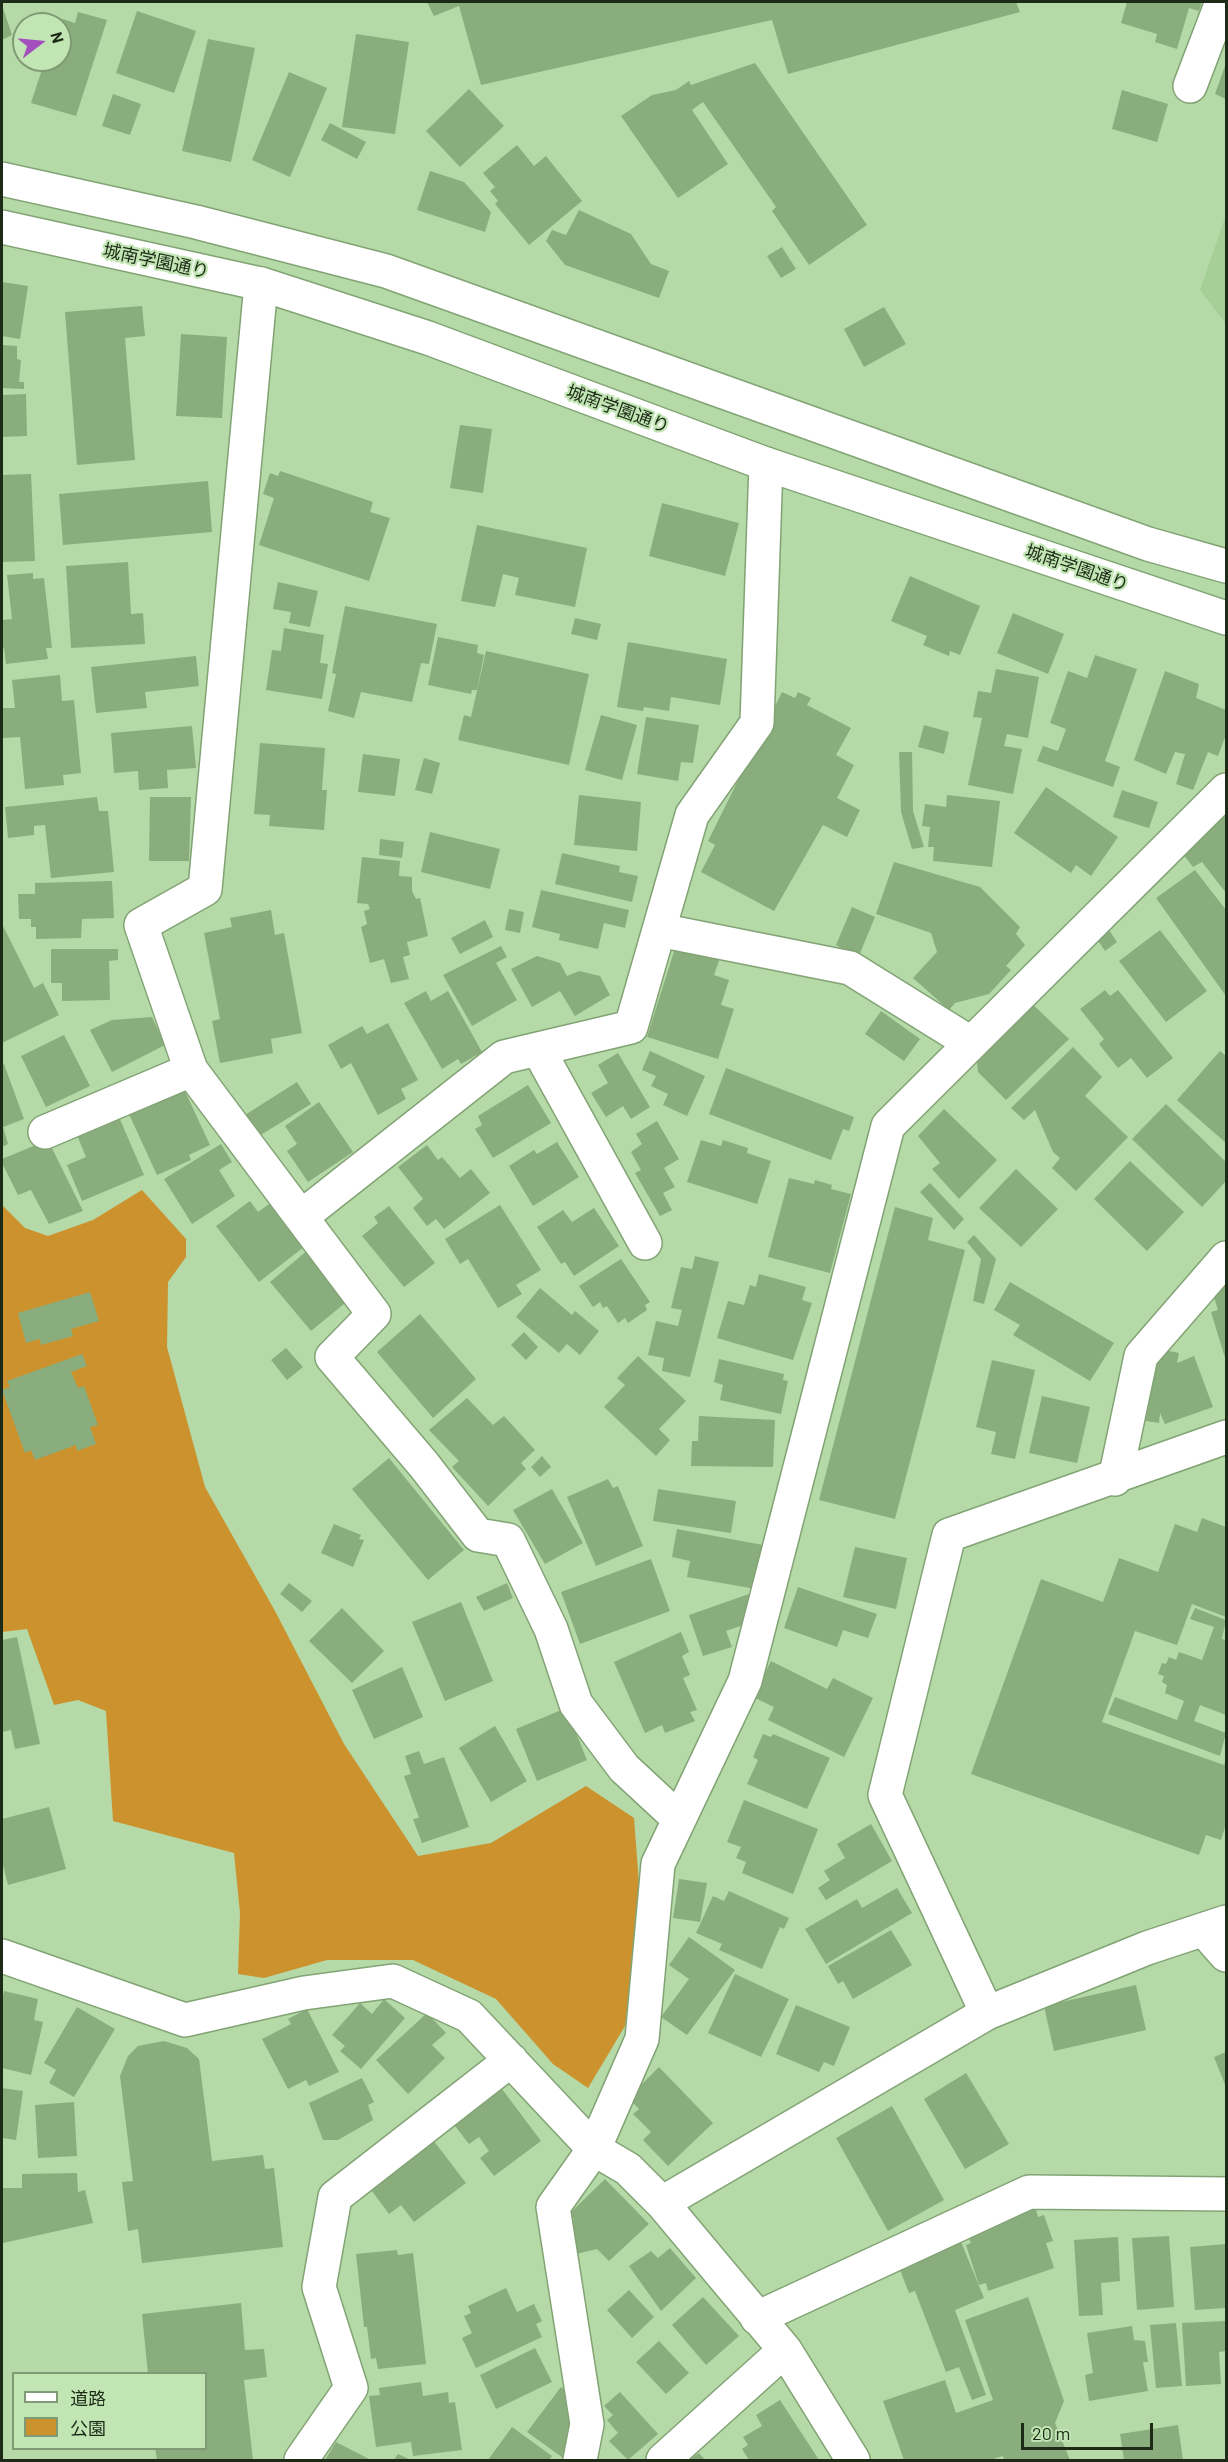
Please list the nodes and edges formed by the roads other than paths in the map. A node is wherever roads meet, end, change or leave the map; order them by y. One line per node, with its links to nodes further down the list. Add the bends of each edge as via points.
1 (1222, 2): 2 (street)
2 (1190, 86)
3 (2, 179): 7 (street, via 196,222 386,272 1148,544)
4 (2, 227): 5 (street, 城南学園通り)
5 (261, 284): 6 (street, 城南学園通り, via 428,338); 13 (street, via 205,889 141,925)
6 (766, 464): 8 (street, 城南学園通り); 10 (street, via 757,723 692,815)
7 (1227, 566)
8 (1227, 618)
9 (1227, 790): 11 (street)
10 (659, 930): 11 (street, via 850,968); 12 (street, via 632,1027)
11 (969, 1042): 20 (street, via 888,1125 745,1681)
12 (538, 1049): 15 (street, via 504,1057); 16 (street)
13 (191, 1070): 14 (street); 15 (street)
14 (45, 1132)
15 (301, 1217): 20 (street, via 374,1314 332,1357 478,1535 508,1540 551,1629 576,1704 624,1768)
16 (645, 1243)
17 (1227, 1258): 19 (street, via 1141,1356)
18 (1227, 1437): 19 (street)
19 (1115, 1479): 24 (street, via 949,1535 885,1795)
20 (679, 1819): 26 (street, via 658,1864 642,2039)
21 (1215, 1926): 22 (street); 24 (street, via 1147,1948)
22 (1227, 1955)
23 (2, 1956): 25 (street, via 185,2020 304,1993 393,1981 469,2016)
24 (987, 2013): 28 (street)
25 (511, 2061): 26 (street); 31 (street, via 335,2197 319,2287 351,2388)
26 (594, 2149): 28 (street, via 628,2169); 32 (street, via 553,2207 587,2424)
27 (1227, 2194): 29 (street, via 1029,2192)
28 (662, 2203): 29 (street)
29 (757, 2318): 30 (street)
30 (784, 2350): 33 (street); 34 (street)
31 (301, 2460)
32 (580, 2460)
33 (663, 2460)
34 (853, 2460)

